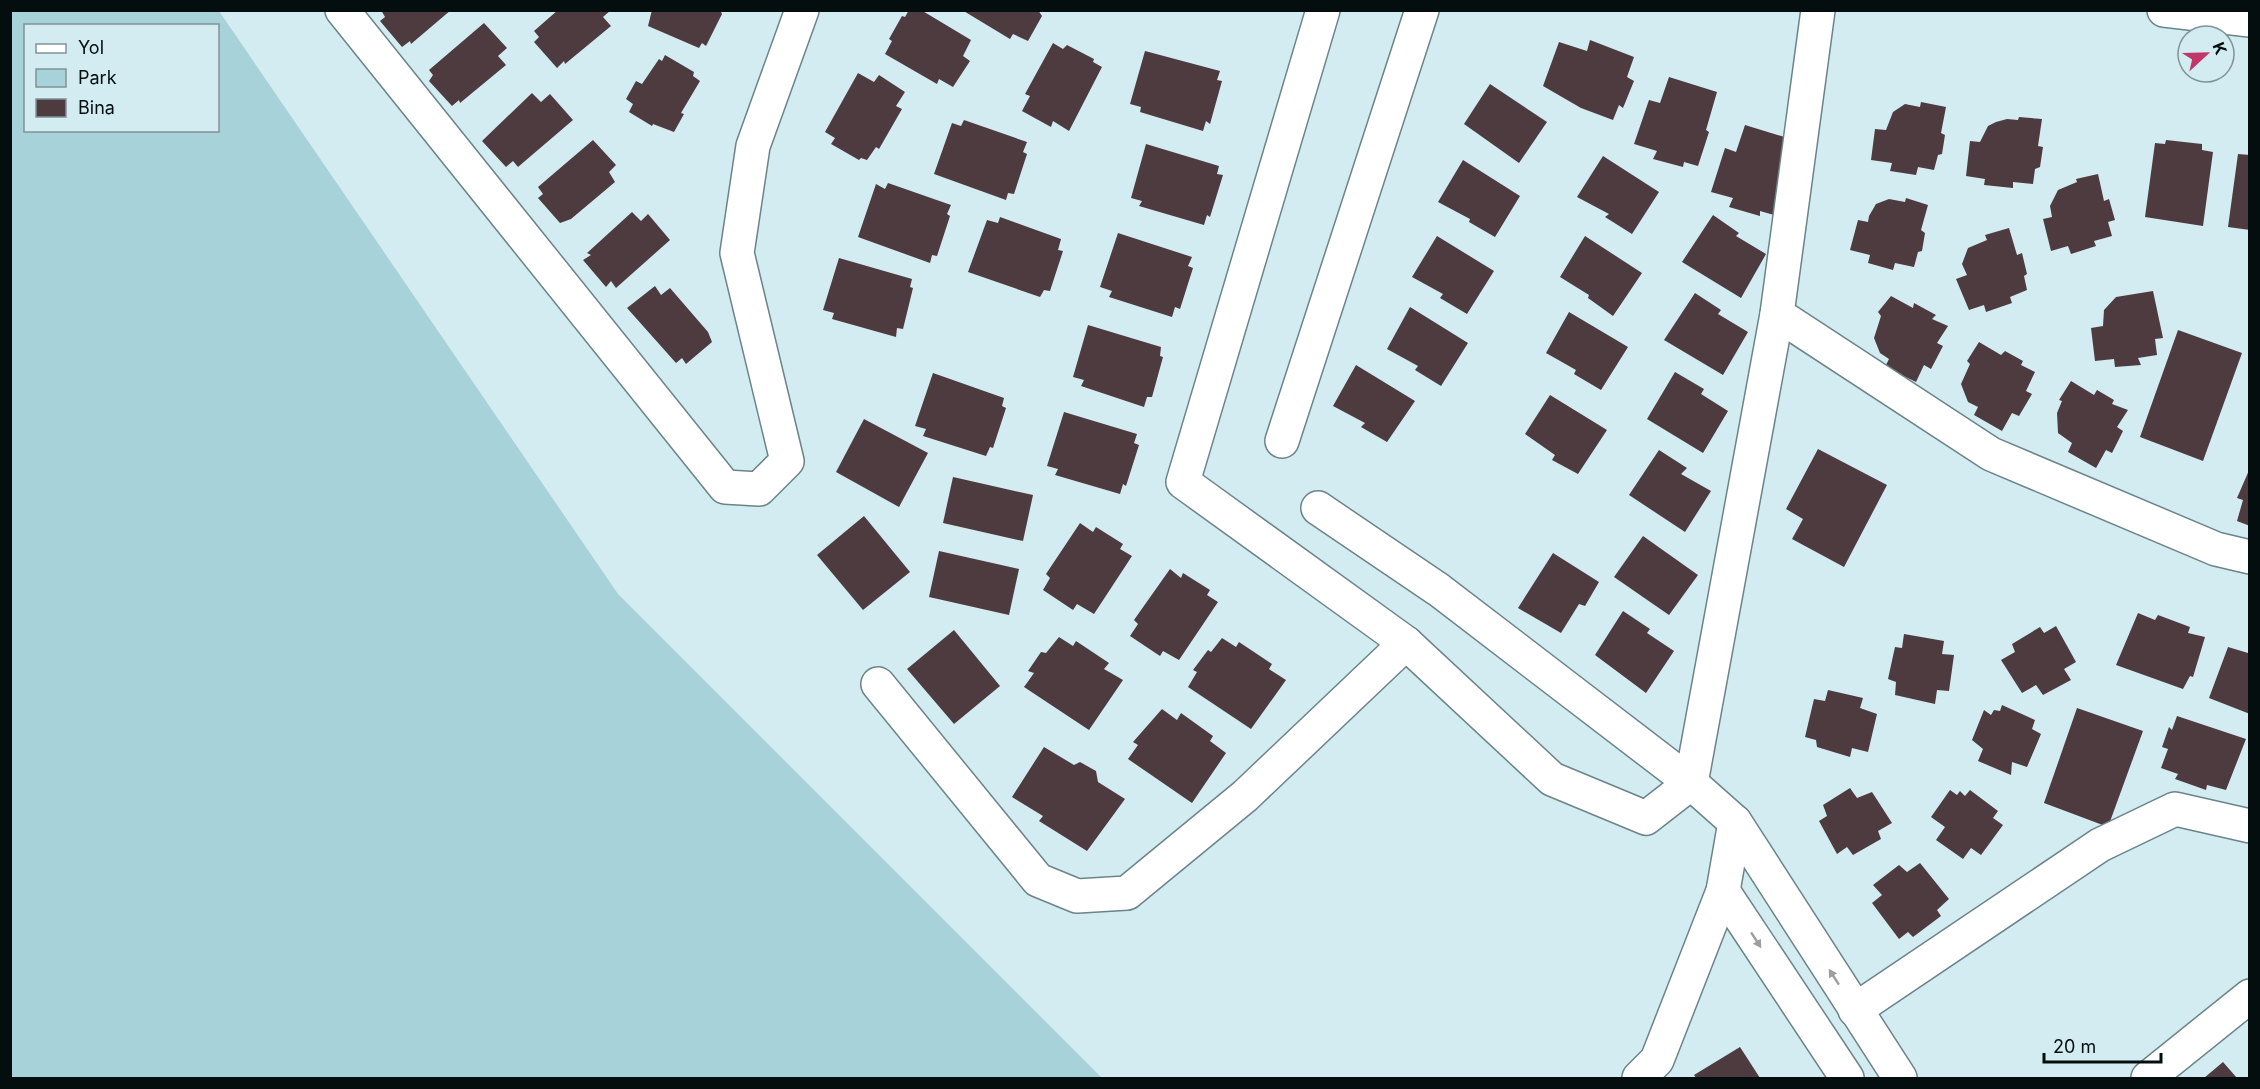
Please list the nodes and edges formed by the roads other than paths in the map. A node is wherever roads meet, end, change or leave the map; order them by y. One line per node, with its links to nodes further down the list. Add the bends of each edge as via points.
1 (342, 10): 2 (street, via 725,487 759,489 787,461 737,253 753,146)
2 (802, 10)
3 (1323, 10): 12 (street, via 1183,482)
4 (1422, 10): 9 (street)
5 (1818, 10): 8 (street)
6 (2164, 10): 7 (street)
7 (2250, 20)
8 (1777, 314): 11 (street, via 1991,454 2216,549); 14 (street)
9 (1282, 441)
10 (1318, 508): 14 (street, via 1439,590)
11 (2250, 557)
12 (1406, 644): 13 (street, via 1245,796 1127,893 1077,896 1038,880); 14 (street, via 1552,779 1646,818)
13 (878, 684)
14 (1691, 783): 15 (street)
15 (1734, 822): 17 (street); 19 (street, one-way to 15)
16 (2250, 826): 19 (street, via 2175,809 2100,845)
17 (1724, 891): 20 (street, via 1657,1060); 21 (street, one-way to 21)
18 (2250, 996): 23 (street)
19 (1856, 1010): 22 (street)
20 (1639, 1078)
21 (1847, 1078)
22 (1900, 1078)
23 (2148, 1078)

